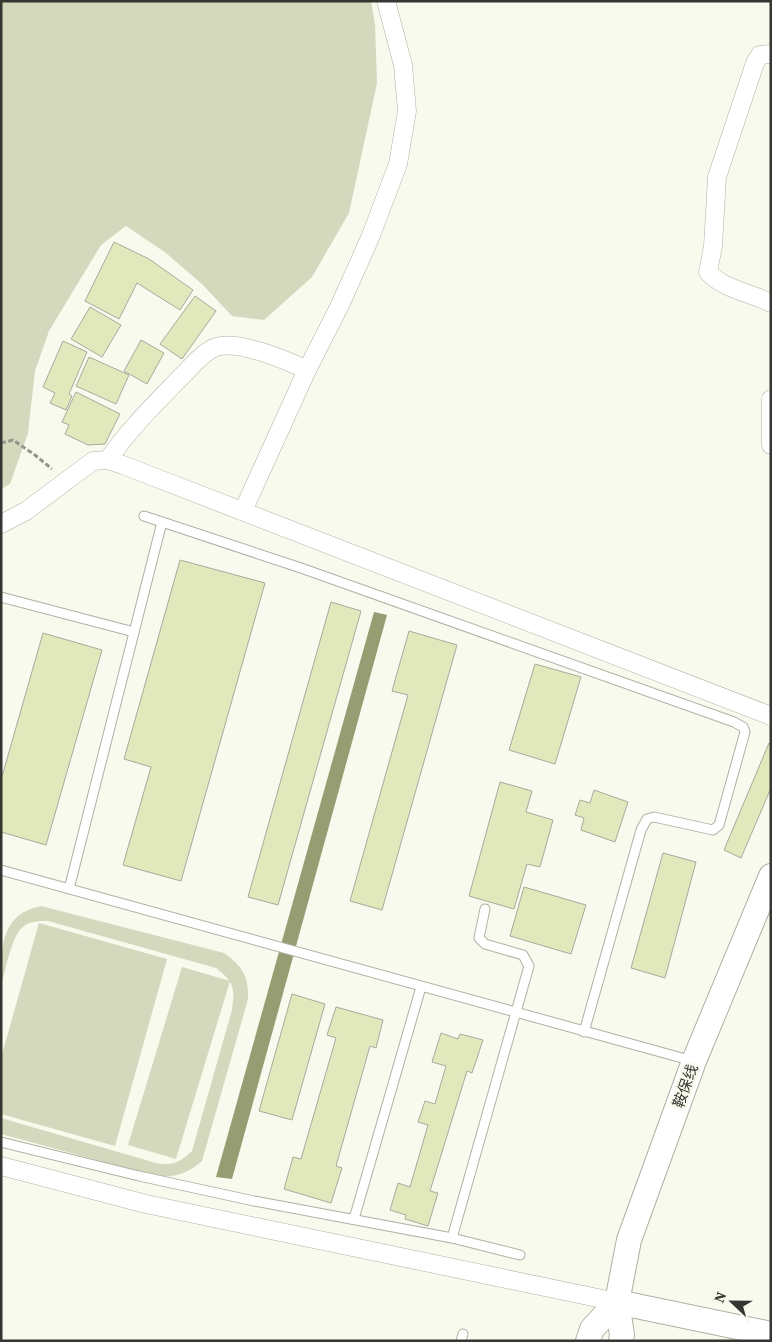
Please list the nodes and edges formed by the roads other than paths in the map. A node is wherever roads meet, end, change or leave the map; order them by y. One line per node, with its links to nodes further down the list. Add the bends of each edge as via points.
1 (386, 1): 4 (street, via 403,65 407,111 398,164 370,238)
2 (771, 54): 3 (street, via 760,55 755,63 717,177 713,246 708,272 716,280)
3 (771, 303)
4 (307, 370): 7 (street, via 277,356 235,346 215,347 132,427); 8 (street)
5 (771, 399): 6 (street)
6 (771, 445)
7 (108, 460): 8 (street); 11 (street, via 93,461 26,511)
8 (243, 511): 14 (street)
9 (144, 516): 10 (lane)
10 (162, 522): 13 (lane); 21 (lane, via 301,568 743,727 745,732 719,825 713,830 654,817 647,819 641,830)
11 (1, 524)
12 (1, 597): 13 (lane)
13 (134, 632): 17 (lane)
14 (771, 716)
15 (1, 870): 17 (lane)
16 (771, 876): 22 (main road, 鞍保线)
17 (69, 889): 19 (lane)
18 (485, 909): 20 (lane, via 479,938 485,944 523,955 529,966)
19 (421, 987): 20 (lane); 25 (lane)
20 (516, 1013): 21 (lane); 26 (lane)
21 (584, 1032): 22 (lane)
22 (694, 1061): 28 (main road, 鞍保线, via 629,1240)
23 (1, 1142): 25 (lane, via 225,1195)
24 (1, 1166): 28 (street, via 146,1204)
25 (354, 1219): 26 (lane)
26 (452, 1238): 27 (lane)
27 (520, 1255)
28 (617, 1302): 29 (main road); 30 (main road, via 592,1329); 31 (main road)
29 (771, 1334)
30 (588, 1341)
31 (621, 1341)

